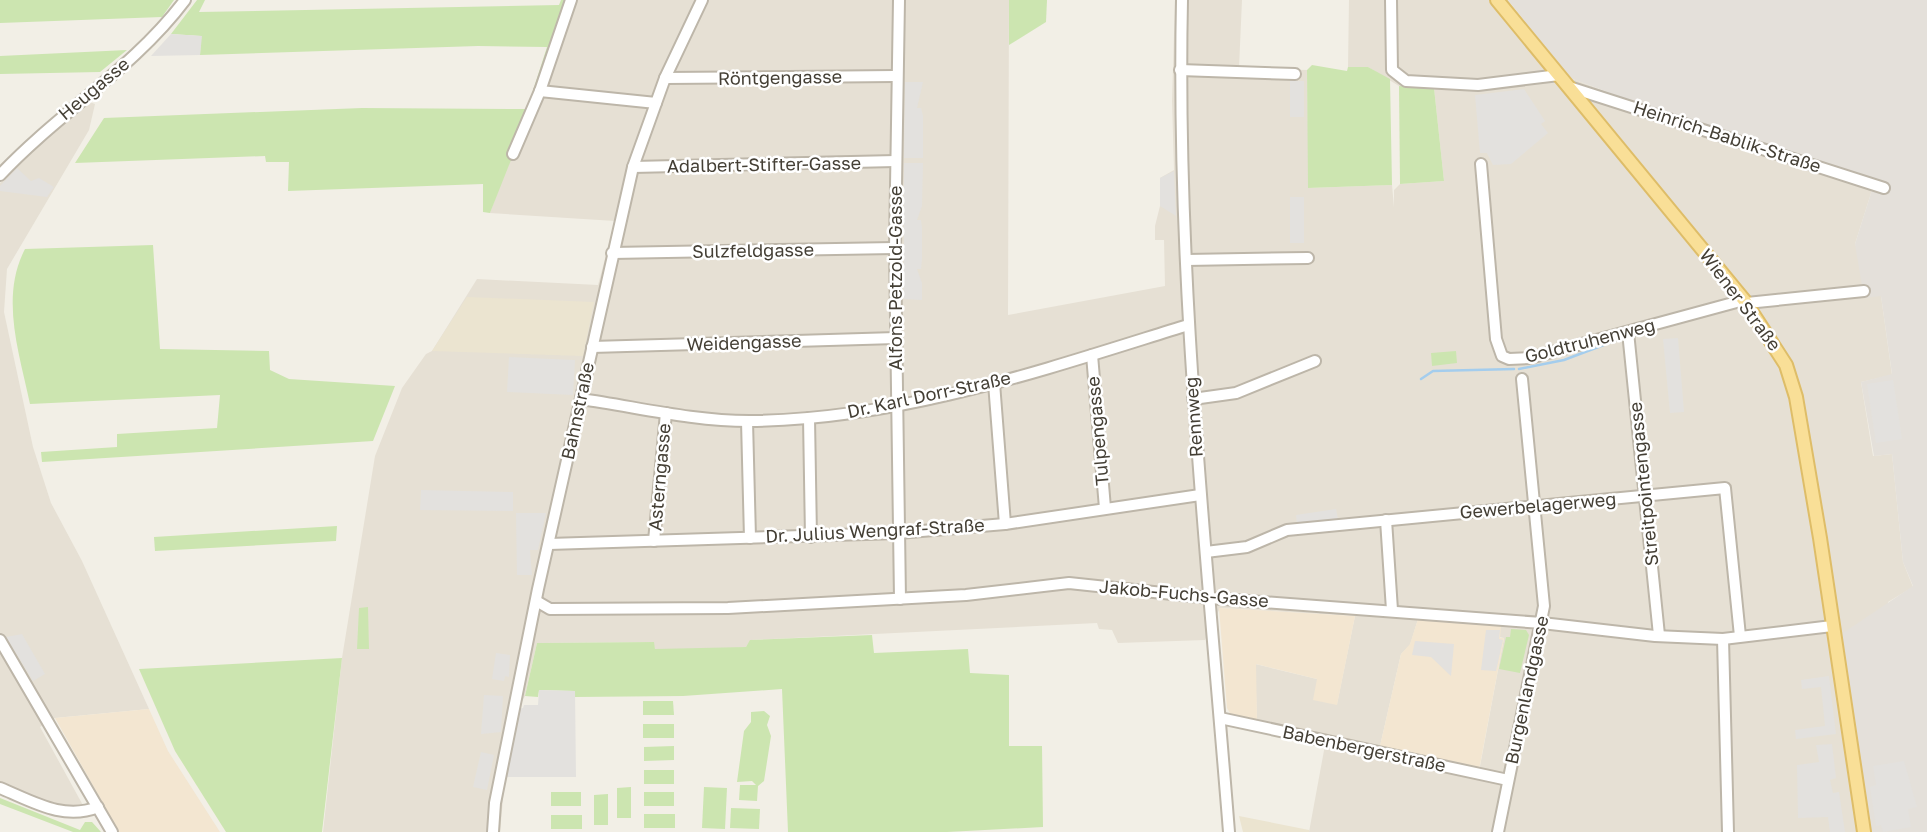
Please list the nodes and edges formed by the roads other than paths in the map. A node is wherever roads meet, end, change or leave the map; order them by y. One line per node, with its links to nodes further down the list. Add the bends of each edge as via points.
1 (185, 0): 20 (street, Heugasse, via 141,49)
2 (571, 0): 14 (street)
3 (702, 0): 12 (street, Bahnstraße)
4 (899, 0): 11 (street, Alfons Petzold-Gasse)
5 (1182, 0): 8 (street, Rennweg)
6 (1391, 0): 10 (street, via 1392,70 1406,80 1478,85)
7 (1497, 0): 10 (main road, Wiener Straße)
8 (1180, 69): 9 (street); 25 (street, Rennweg)
9 (1295, 74)
10 (1559, 75): 13 (main road, Wiener Straße)
11 (895, 76): 12 (street, Röntgengasse); 17 (street, Alfons Petzold-Gasse)
12 (666, 78): 15 (street, Bahnstraße)
13 (1569, 87): 21 (street, Heinrich-Bablik-Straße); 27 (main road, Wiener Straße)
14 (540, 90): 15 (street); 16 (street)
15 (656, 103): 19 (street, Bahnstraße)
16 (513, 154)
17 (895, 161): 19 (street, Adalbert-Stifter-Gasse); 22 (street, Alfons Petzold-Gasse)
18 (1481, 164): 29 (street, Goldtruhenweg, via 1496,340 1502,356 1530,358)
19 (633, 167): 23 (street, Bahnstraße)
20 (0, 175)
21 (1884, 188)
22 (895, 248): 23 (street, Sulzfeldgasse); 30 (street, Alfons Petzold-Gasse)
23 (612, 253): 31 (street, Bahnstraße)
24 (1308, 258): 25 (street)
25 (1186, 260): 28 (street, Rennweg)
26 (1864, 291): 27 (street, Goldtruhenweg)
27 (1745, 302): 29 (street, Goldtruhenweg); 59 (main road, Wiener Straße, via 1776,345 1792,381)
28 (1188, 325): 32 (street, Dr. Karl Dorr-Straße); 37 (street, Rennweg)
29 (1629, 332): 43 (street, Streitpointengasse)
30 (896, 338): 31 (street, Weidengasse); 38 (street, Alfons Petzold-Gasse)
31 (592, 347): 36 (street, Bahnstraße)
32 (1092, 355): 35 (street, Dr. Karl Dorr-Straße); 45 (street, Tulpengasse)
33 (1315, 361): 37 (street, via 1238,392)
34 (1522, 379): 44 (street, Burgenlandgasse)
35 (994, 383): 38 (street, Dr. Karl Dorr-Straße); 47 (street)
36 (581, 399): 39 (street, Dr. Karl Dorr-Straße); 52 (street, Bahnstraße)
37 (1193, 399): 42 (street, Rennweg)
38 (897, 405): 40 (street, Dr. Karl Dorr-Straße); 48 (street, Alfons Petzold-Gasse)
39 (666, 413): 41 (street, Dr. Karl Dorr-Straße); 51 (street, Asterngasse)
40 (809, 418): 41 (street, Dr. Karl Dorr-Straße); 49 (street)
41 (747, 421): 50 (street)
42 (1200, 495): 45 (street, Dr. Julius Wengraf-Straße); 53 (street, Rennweg)
43 (1645, 496): 44 (street, Gewerbelagerweg); 60 (street, Streitpointengasse); 61 (street, Gewerbelagerweg, via 1725,488)
44 (1535, 505): 46 (street, Gewerbelagerweg); 58 (street, Burgenlandgasse)
45 (1105, 508): 47 (street, Dr. Julius Wengraf-Straße)
46 (1386, 520): 53 (street, Gewerbelagerweg, via 1287,530 1247,547); 57 (street)
47 (1005, 524): 48 (street, Dr. Julius Wengraf-Straße)
48 (898, 533): 49 (street, Dr. Julius Wengraf-Straße); 55 (street, Alfons Petzold-Gasse)
49 (811, 537): 50 (street, Dr. Julius Wengraf-Straße)
50 (750, 538): 51 (street, Dr. Julius Wengraf-Straße)
51 (654, 541): 52 (street, Dr. Julius Wengraf-Straße)
52 (549, 544): 56 (street, Bahnstraße)
53 (1206, 552): 54 (street, Rennweg)
54 (1210, 598): 55 (street, Jakob-Fuchs-Gasse, via 1069,583); 57 (street, Jakob-Fuchs-Gasse); 64 (street, Rennweg)
55 (900, 599): 56 (street, Jakob-Fuchs-Gasse, via 728,608 550,609)
56 (538, 602): 69 (street, Bahnstraße, via 495,803)
57 (1392, 610): 58 (street, Jakob-Fuchs-Gasse)
58 (1542, 623): 60 (street, Jakob-Fuchs-Gasse); 65 (street, Burgenlandgasse)
59 (1832, 625): 61 (street, Jakob-Fuchs-Gasse); 73 (main road, Wiener Straße)
60 (1659, 635): 62 (street, Jakob-Fuchs-Gasse)
61 (1740, 636): 62 (street, Jakob-Fuchs-Gasse)
62 (1723, 639): 72 (street)
63 (0, 640): 67 (street)
64 (1220, 718): 65 (street, Babenbergerstraße); 70 (street, Rennweg)
65 (1508, 780): 71 (street, Burgenlandgasse)
66 (0, 788): 67 (street, via 60,812 82,813)
67 (98, 807): 68 (street)
68 (112, 832)
69 (493, 832)
70 (1229, 832)
71 (1498, 832)
72 (1728, 832)
73 (1864, 832)

